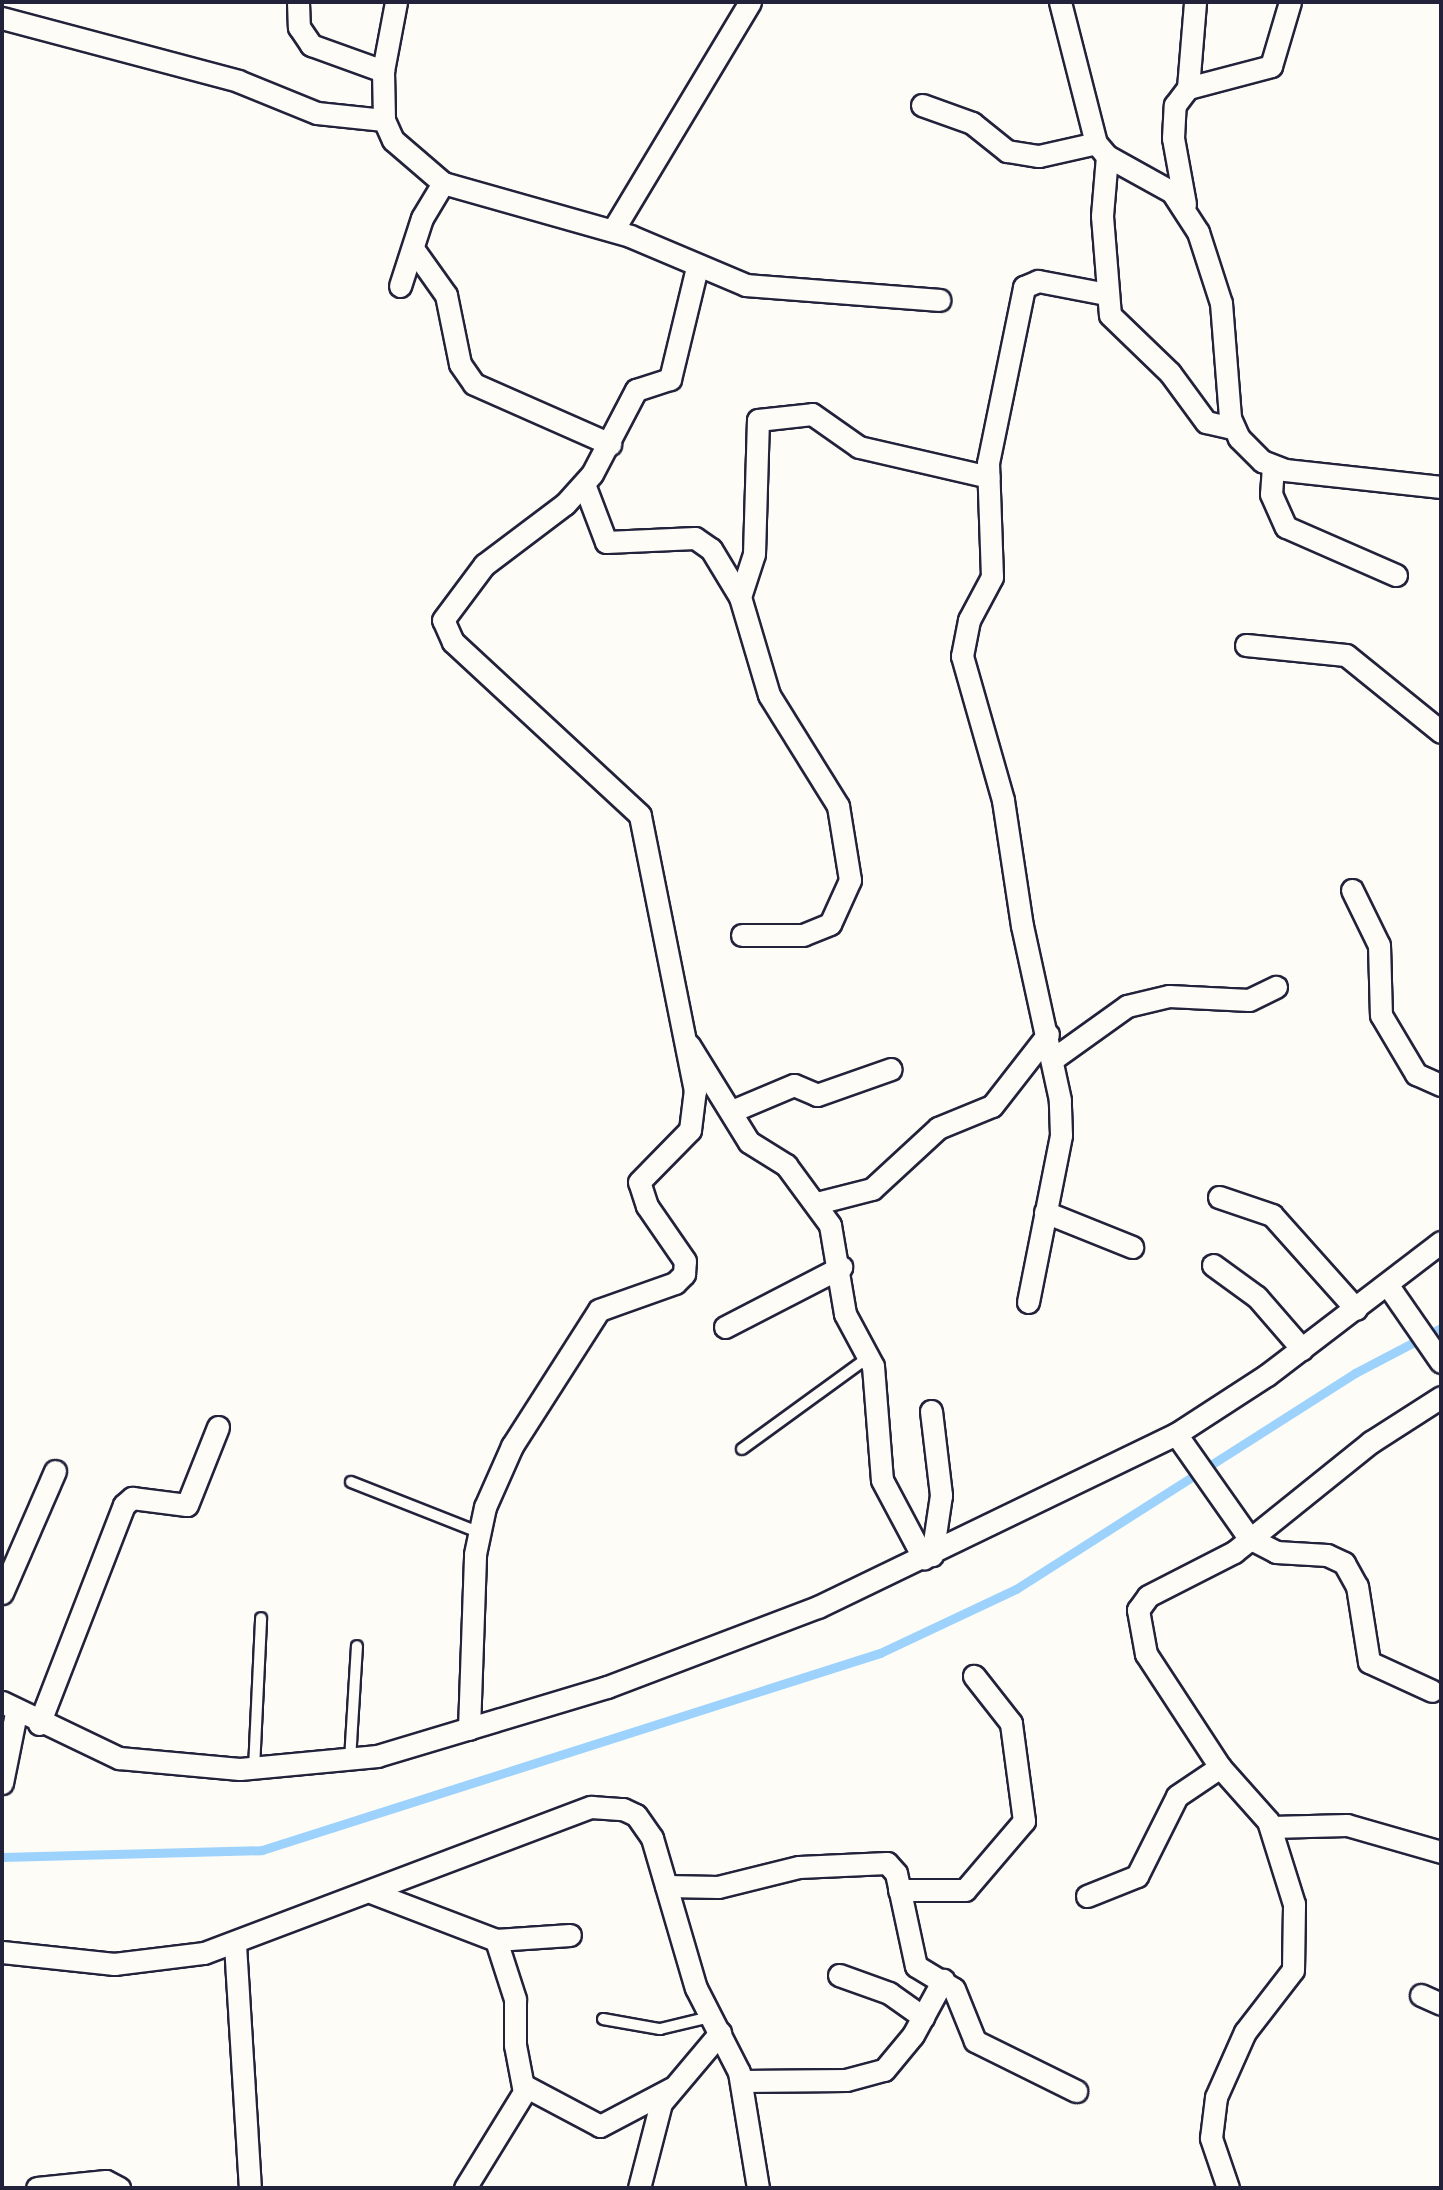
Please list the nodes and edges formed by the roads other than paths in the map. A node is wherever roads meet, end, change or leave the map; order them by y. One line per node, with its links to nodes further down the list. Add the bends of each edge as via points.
1 (299, 2): 8 (street, via 299,27 311,45)
2 (396, 2): 8 (street)
3 (750, 2): 15 (street)
4 (1060, 2): 12 (street)
5 (1195, 2): 9 (street)
6 (1290, 2): 9 (street, via 1271,66)
7 (2, 18): 11 (street, via 238,81 317,113)
8 (383, 71): 11 (street)
9 (1188, 88): 14 (street, via 1172,117)
10 (922, 105): 12 (street, via 972,123 1007,151 1039,156)
11 (384, 120): 13 (street, via 393,140)
12 (1101, 149): 14 (street); 19 (street)
13 (443, 183): 15 (street); 16 (street, via 422,218)
14 (1185, 204): 21 (street, via 1221,303)
15 (613, 230): 17 (street)
16 (414, 250): 18 (street); 22 (street, via 446,295 460,364 474,384)
17 (697, 267): 20 (street, via 771,291); 22 (street, via 674,372 664,383 636,390)
18 (400, 286)
19 (1106, 294): 21 (street, via 1116,323 1170,373 1203,419); 24 (street, via 1038,281 1024,288 992,428)
20 (939, 300)
21 (1233, 428): 23 (street, via 1251,453)
22 (610, 444): 25 (street)
23 (1273, 466): 26 (street); 27 (street, via 1271,495 1286,527)
24 (989, 477): 28 (street, via 859,447 812,414 758,420 754,554); 34 (street, via 992,577 969,620 962,656 1003,800 1022,926)
25 (583, 484): 28 (street, via 606,542 695,538 711,549); 35 (street, via 484,565 447,610 443,627 640,815)
26 (1441, 487)
27 (1396, 575)
28 (740, 597): 32 (street, via 769,695 838,806 850,856 850,880 830,923 803,935)
29 (1246, 645): 30 (street, via 1346,655)
30 (1441, 732)
31 (1352, 890): 38 (street, via 1379,945 1381,1015 1416,1074)
32 (742, 934)
33 (1276, 987): 36 (street, via 1249,1000 1169,996 1127,1006)
34 (1048, 1034): 36 (street); 41 (street, via 992,1105 938,1128 872,1189)
35 (689, 1045): 39 (street); 61 (street, via 695,1091 690,1130 639,1182 647,1206 685,1261 684,1274 675,1283 599,1310 500,1469)
36 (1053, 1059): 42 (street, via 1061,1135)
37 (891, 1069): 39 (street, via 817,1095 794,1085)
38 (1441, 1085)
39 (732, 1111): 41 (street, via 749,1142 786,1165)
40 (1219, 1196): 49 (street, via 1272,1216)
41 (817, 1203): 46 (street)
42 (1045, 1212): 44 (street); 48 (street)
43 (1441, 1242): 47 (street)
44 (1132, 1247)
45 (1213, 1265): 51 (street, via 1257,1297)
46 (841, 1267): 50 (street); 52 (street, via 845,1314)
47 (1392, 1293): 49 (street); 53 (street)
48 (1028, 1302)
49 (1356, 1309): 51 (street)
50 (724, 1327)
51 (1302, 1349): 57 (street)
52 (870, 1356): 58 (lane); 63 (street, via 882,1480)
53 (1441, 1362)
54 (1441, 1397): 62 (street, via 1370,1442)
55 (931, 1411): 63 (street, via 941,1495)
56 (218, 1427): 70 (street, via 187,1505 131,1498 124,1505)
57 (1177, 1434): 62 (street); 63 (street)
58 (742, 1448)
59 (55, 1471): 64 (street)
60 (351, 1482): 61 (lane)
61 (478, 1532): 71 (street)
62 (1249, 1538): 68 (street, via 1276,1552 1327,1555 1344,1563 1357,1586 1368,1662); 73 (street, via 1215,1563 1148,1596 1138,1610 1146,1654)
63 (928, 1557): 71 (street, via 607,1687)
64 (2, 1593)
65 (261, 1618): 74 (lane)
66 (356, 1646): 72 (lane)
67 (974, 1676): 79 (street, via 1011,1723 1024,1821 965,1889)
68 (1432, 1692)
69 (9, 1708): 70 (street); 75 (street)
70 (39, 1724): 74 (street, via 119,1758)
71 (469, 1729): 72 (street)
72 (350, 1760): 74 (street)
73 (1220, 1767): 76 (street); 81 (street, via 1177,1796 1137,1876)
74 (254, 1769)
75 (2, 1783)
76 (1271, 1828): 77 (street, via 1347,1825); 103 (street, via 1294,1904 1296,1954 1293,1970 1245,2032 1216,2097 1212,2138)
77 (1441, 1852)
78 (666, 1886): 79 (street, via 718,1887 799,1867 881,1862 893,1867); 80 (street, via 646,1826 606,1805); 92 (street)
79 (899, 1890): 87 (street, via 916,1966)
80 (373, 1893): 83 (street); 84 (street)
81 (1087, 1896)
82 (570, 1935): 83 (street)
83 (496, 1940): 94 (street, via 515,1999 514,2045)
84 (235, 1944): 85 (street, via 131,1964); 99 (street)
85 (2, 1952)
86 (839, 1975): 90 (street, via 889,1993)
87 (943, 1980): 90 (street); 96 (street, via 964,2003 982,2049)
88 (1421, 1995): 89 (street)
89 (1441, 2004)
90 (923, 2017): 93 (street, via 896,2060 869,2076)
91 (603, 2019): 92 (lane, via 660,2029)
92 (715, 2025): 93 (street); 95 (street)
93 (741, 2081): 102 (street)
94 (523, 2085): 95 (street, via 600,2126); 100 (street, via 515,2114)
95 (672, 2088): 101 (street, via 654,2117)
96 (1076, 2091)
97 (37, 2188): 98 (street, via 67,2181 106,2181)
98 (119, 2188)
99 (250, 2188)
100 (466, 2188)
101 (639, 2188)
102 (758, 2188)
103 (1228, 2188)

